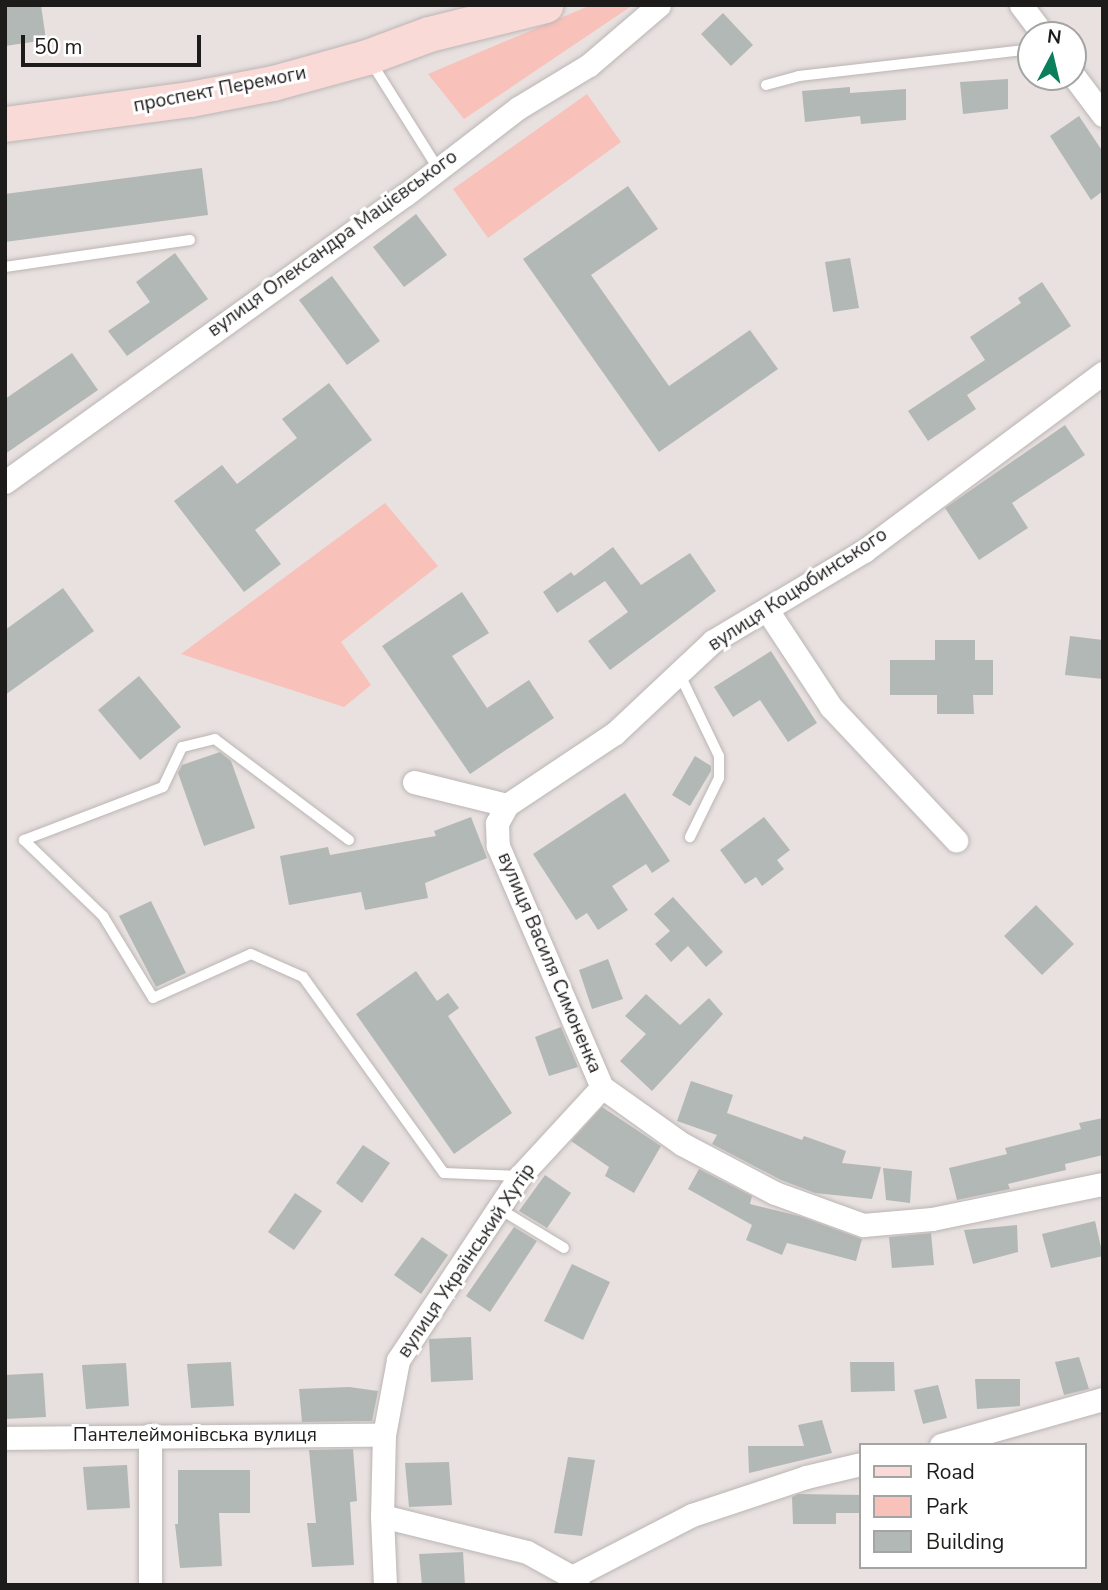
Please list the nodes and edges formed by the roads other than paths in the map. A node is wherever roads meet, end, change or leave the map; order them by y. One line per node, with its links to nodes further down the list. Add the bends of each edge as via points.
1 (486, 5): 6 (main road, проспект Перемоги)
2 (545, 5): 6 (main road, проспект Перемоги)
3 (659, 5): 13 (street, вулиця Олександра Мацієвського, via 589,65 518,108)
4 (1021, 5): 5 (street)
5 (1033, 21)
6 (429, 34): 8 (main road, проспект Перемоги)
7 (1017, 50): 9 (lane, via 799,76)
8 (368, 57): 12 (main road, проспект Перемоги, via 190,99); 13 (lane)
9 (766, 85)
10 (1085, 91): 11 (street)
11 (1103, 115)
12 (5, 124)
13 (439, 170): 17 (street, вулиця Олександра Мацієвського)
14 (190, 240): 15 (lane)
15 (5, 267)
16 (1103, 373): 18 (street, вулиця Коцюбинського, via 864,551)
17 (5, 482)
18 (767, 610): 19 (street, вулиця Коцюбинського, via 713,640); 24 (street, via 831,707)
19 (679, 673): 21 (street, вулиця Коцюбинського, via 615,733); 22 (lane, via 719,756 719,778)
20 (414, 782): 21 (street)
21 (507, 805): 25 (street, вулиця Василя Симоненка, via 497,823 498,846)
22 (690, 837)
23 (349, 840): 26 (lane, via 215,739 182,747 163,787 24,840 103,916 153,998 251,954 303,976 444,1173)
24 (956, 840)
25 (602, 1087): 26 (street, вулиця Український Хутір); 27 (street, вулиця Василя Симоненка, via 682,1144 775,1193 863,1225 932,1219)
26 (520, 1177): 28 (street, вулиця Український Хутір)
27 (1103, 1184)
28 (498, 1208): 29 (lane); 31 (street, вулиця Український Хутір, via 398,1360)
29 (564, 1248)
30 (1103, 1399): 34 (street)
31 (384, 1435): 32 (street, Пантелеймонівська вулиця); 36 (street, вулиця Український Хутір)
32 (150, 1436): 33 (street, Пантелеймонівська вулиця); 38 (street)
33 (5, 1438)
34 (948, 1443)
35 (860, 1464): 37 (street, via 692,1515)
36 (382, 1516): 37 (street, via 527,1552); 39 (street, вулиця Український Хутір)
37 (575, 1581)
38 (150, 1585)
39 (385, 1585)

